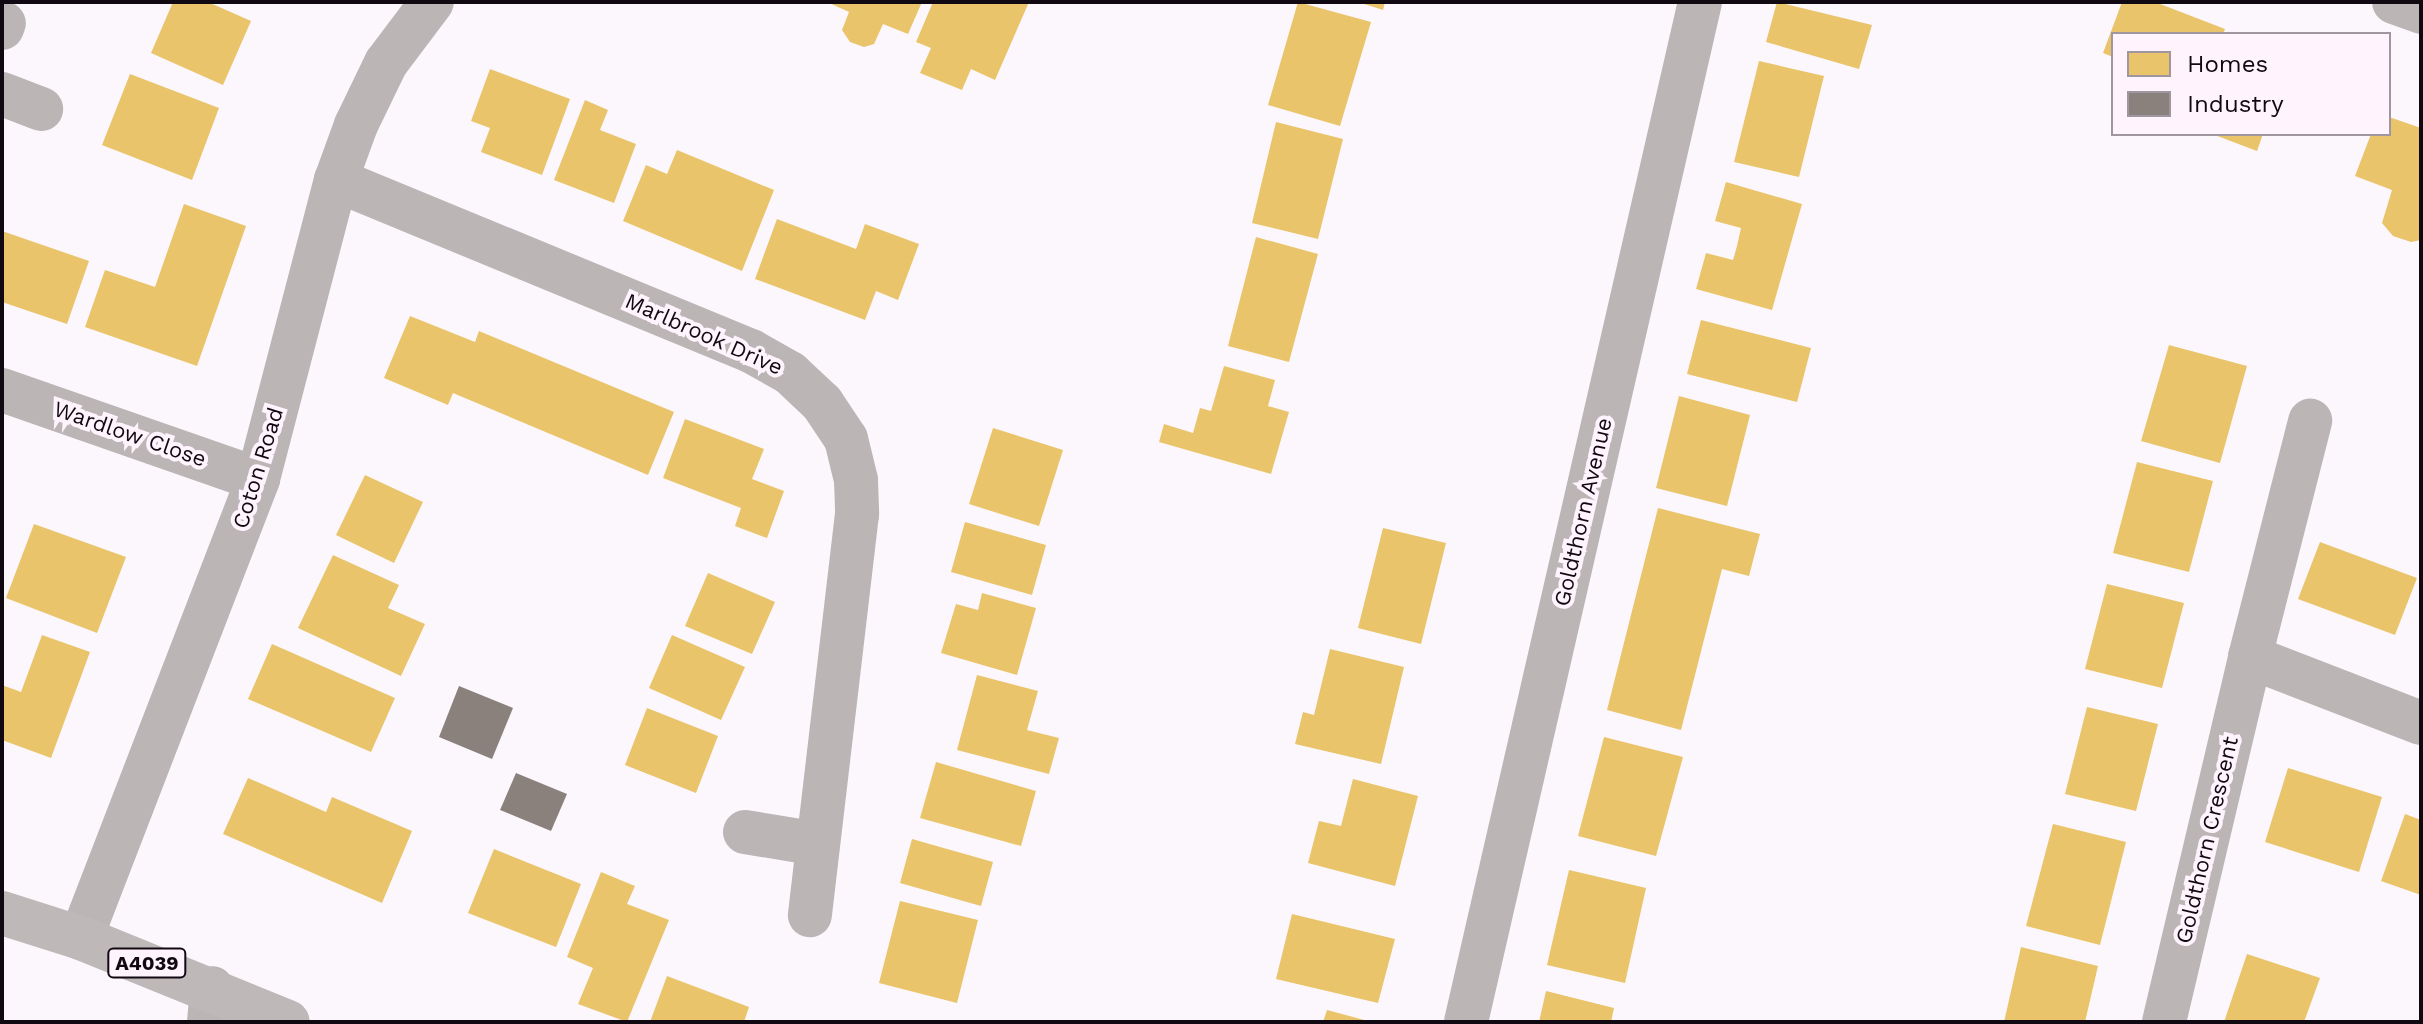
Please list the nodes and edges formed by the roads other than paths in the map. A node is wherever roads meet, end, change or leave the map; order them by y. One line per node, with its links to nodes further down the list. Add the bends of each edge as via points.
1 (432, 2): 5 (street, Coton Road, via 386,63)
2 (1700, 2): 18 (street, Goldthorn Avenue)
3 (2394, 2): 4 (street)
4 (2421, 12)
5 (336, 180): 8 (street, Coton Road); 12 (street, Marlbrook Drive, via 751,351 790,373 822,403 846,439 857,514)
6 (2, 390): 8 (street, Wardlow Close)
7 (2310, 421): 9 (street, Goldthorn Crescent)
8 (258, 479): 15 (street, Coton Road)
9 (2250, 657): 10 (street); 19 (street, Goldthorn Crescent)
10 (2421, 723)
11 (745, 832): 12 (street)
12 (818, 844): 14 (street, Marlbrook Drive)
13 (2, 913): 15 (main road, A4039)
14 (810, 915)
15 (81, 938): 16 (main road, A4039)
16 (211, 1005): 17 (main road, A4039)
17 (288, 1022)
18 (1466, 1022)
19 (2164, 1022)

